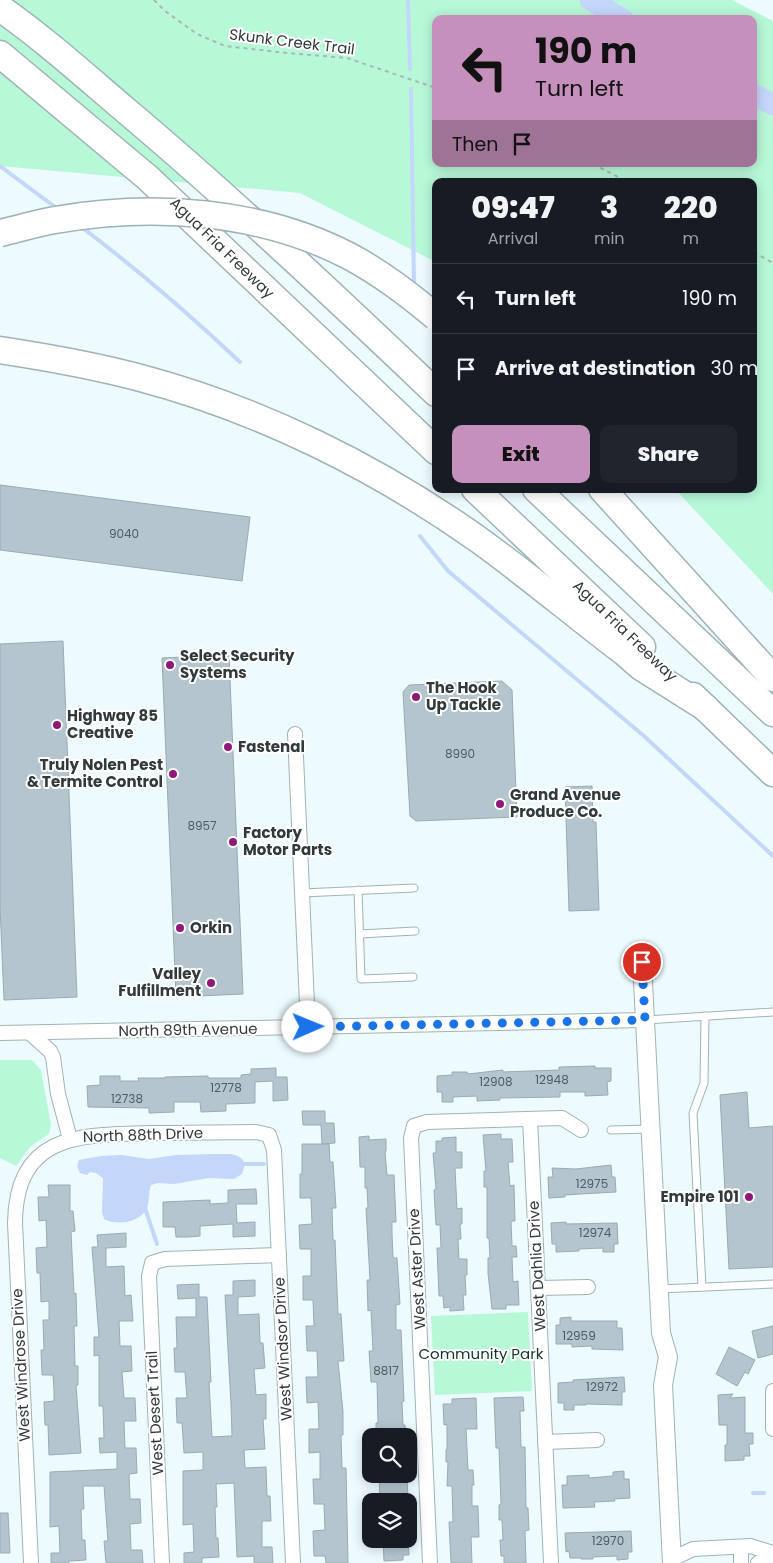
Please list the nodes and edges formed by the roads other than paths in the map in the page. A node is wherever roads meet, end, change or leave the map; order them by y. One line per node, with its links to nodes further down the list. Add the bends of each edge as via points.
1 (0, 8): 6 (highway, via 199,172)
2 (0, 54): 7 (highway, Agua Fria Freeway, via 148,178)
3 (0, 233): 4 (highway, bridge, via 54,220 133,211 186,212 222,217 289,232 348,256 397,285)
4 (432, 314)
5 (0, 350): 12 (highway, via 138,377 224,404 334,453 378,476 480,541 641,667)
6 (432, 389)
7 (432, 448)
8 (479, 493): 12 (highway, Agua Fria Freeway)
9 (540, 493): 13 (highway)
10 (606, 493): 11 (highway)
11 (773, 678)
12 (706, 708): 15 (highway, Agua Fria Freeway)
13 (773, 713)
14 (295, 734): 18 (street)
15 (773, 773)
16 (414, 888): 17 (lane)
17 (358, 890): 18 (lane); 20 (lane)
18 (302, 893): 26 (street)
19 (414, 931): 20 (lane)
20 (360, 934): 22 (lane, via 361,979)
21 (642, 962): 25 (street)
22 (413, 977)
23 (773, 1012): 24 (lane)
24 (705, 1016): 25 (lane); 39 (lane, via 704,1083 693,1113)
25 (645, 1020): 26 (street, North 89th Avenue); 30 (street)
26 (308, 1027): 28 (street, North 89th Avenue)
27 (0, 1033): 28 (street, North 89th Avenue)
28 (30, 1033): 34 (street, via 53,1057 58,1094)
29 (530, 1119): 31 (street, via 562,1118); 40 (street, West Dahlia Drive); 52 (street, West Aster Drive, via 427,1122 414,1126 411,1138)
30 (650, 1128): 32 (lane); 41 (street)
31 (581, 1130)
32 (611, 1130)
33 (269, 1135): 34 (street, North 88th Drive, via 256,1132 112,1134); 36 (street, West Windsor Drive, via 274,1150)
34 (70, 1139): 35 (street, North 88th Drive, via 46,1151)
35 (28, 1170): 49 (street, West Windrose Drive, via 17,1194 15,1223)
36 (279, 1255): 50 (street, West Desert Trail, via 165,1259 152,1263 149,1276); 51 (street, West Windsor Drive)
37 (773, 1284): 39 (lane)
38 (588, 1287): 40 (street)
39 (702, 1287): 41 (lane)
40 (538, 1288): 45 (street, West Dahlia Drive)
41 (658, 1289): 48 (street, via 661,1333 655,1358 663,1385)
42 (773, 1391): 43 (street)
43 (773, 1429)
44 (597, 1440): 45 (street)
45 (545, 1442): 53 (street, West Dahlia Drive)
46 (741, 1546): 47 (street); 48 (street, via 693,1548); 54 (street)
47 (773, 1555): 55 (street)
48 (675, 1562)
49 (31, 1563)
50 (162, 1563)
51 (292, 1563)
52 (430, 1563)
53 (550, 1563)
54 (741, 1563)
55 (758, 1563)

